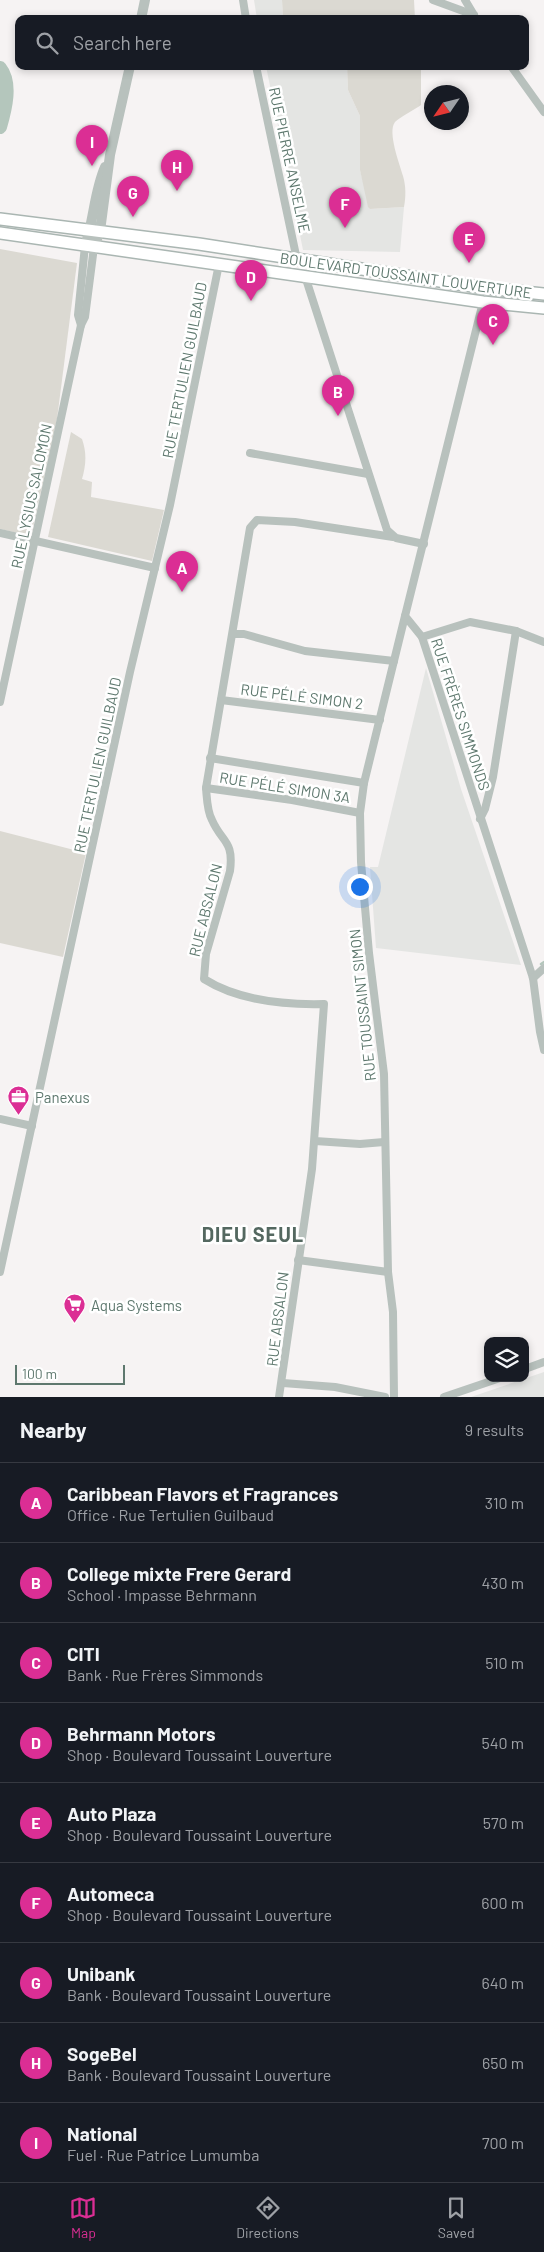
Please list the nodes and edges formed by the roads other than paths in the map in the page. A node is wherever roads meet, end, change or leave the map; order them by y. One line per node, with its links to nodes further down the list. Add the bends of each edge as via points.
1 (145, 0): 5 (street)
2 (242, 0): 6 (street)
3 (433, 0): 7 (street)
4 (465, 0): 8 (street)
5 (142, 15)
6 (245, 15)
7 (470, 15)
8 (474, 15)
9 (129, 70): 14 (street)
10 (257, 70): 17 (street, RUE PIERRE ANSELME)
11 (514, 70): 12 (street)
12 (544, 112)
13 (0, 219): 14 (main road, BOULEVARD TOUSSAINT LOUVERTURE)
14 (95, 231): 16 (street); 17 (main road, BOULEVARD TOUSSAINT LOUVERTURE)
15 (0, 233): 16 (main road, BOULEVARD TOUSSAINT LOUVERTURE)
16 (90, 246): 18 (main road, BOULEVARD TOUSSAINT LOUVERTURE); 28 (street, RUE LYSIUS SALOMON, via 78,315 81,325)
17 (297, 260): 20 (main road, BOULEVARD TOUSSAINT LOUVERTURE)
18 (219, 264): 19 (main road, BOULEVARD TOUSSAINT LOUVERTURE); 30 (street, RUE TERTULIEN GUILBAUD)
19 (305, 276): 22 (main road, BOULEVARD TOUSSAINT LOUVERTURE); 25 (street)
20 (485, 288): 21 (main road, BOULEVARD TOUSSAINT LOUVERTURE); 22 (main road)
21 (544, 294)
22 (483, 302): 23 (main road, BOULEVARD TOUSSAINT LOUVERTURE); 29 (street)
23 (544, 308)
24 (250, 453): 25 (street)
25 (368, 474): 27 (street, via 387,530)
26 (0, 533): 28 (street)
27 (393, 537): 29 (street); 33 (street, RUE ABSALON, via 294,522 257,520 250,528)
28 (36, 542): 30 (street); 38 (street, RUE LYSIUS SALOMON)
29 (424, 544): 31 (street)
30 (155, 568): 49 (street, RUE TERTULIEN GUILBAUD)
31 (405, 616): 34 (street, RUE FRÈRES SIMMONDS); 36 (street, RUE TOUSSAINT SIMON)
32 (516, 631): 34 (street, via 470,622); 35 (street); 44 (street, via 493,777)
33 (233, 634): 36 (street, via 244,634 305,651); 37 (street, RUE ABSALON)
34 (422, 637): 44 (street, RUE FRÈRES SIMMONDS)
35 (544, 642)
36 (394, 661): 39 (street, RUE TOUSSAINT SIMON)
37 (221, 700): 39 (street, RUE PÉLÉ SIMON 2); 40 (street, RUE ABSALON)
38 (0, 702)
39 (380, 720): 41 (street, RUE TOUSSAINT SIMON)
40 (210, 758): 41 (street); 42 (street, RUE ABSALON)
41 (364, 783): 43 (street, RUE TOUSSAINT SIMON)
42 (206, 788): 43 (street, RUE PÉLÉ SIMON 3A); 50 (street, RUE ABSALON, via 210,816 230,848 232,858 206,954 204,979 251,998 300,1005 324,1004)
43 (360, 813): 51 (street, RUE TOUSSAINT SIMON, via 369,953 384,1074)
44 (480, 819): 46 (street, RUE FRÈRES SIMMONDS)
45 (544, 968): 46 (street)
46 (533, 978): 47 (street, RUE FRÈRES SIMMONDS)
47 (544, 1050)
48 (0, 1119): 49 (street)
49 (32, 1126): 53 (street, RUE TERTULIEN GUILBAUD)
50 (315, 1141): 51 (street); 52 (street, RUE ABSALON)
51 (384, 1142): 54 (street, RUE TOUSSAINT SIMON)
52 (298, 1260): 54 (street); 58 (street, RUE ABSALON)
53 (0, 1272)
54 (388, 1272): 61 (street, RUE TOUSSAINT SIMON, via 394,1312)
55 (544, 1362): 56 (street)
56 (529, 1368)
57 (488, 1382): 62 (street)
58 (283, 1383): 59 (street, RUE ABSALON); 60 (street, via 335,1387)
59 (279, 1397)
60 (385, 1397)
61 (394, 1397)
62 (444, 1397)

